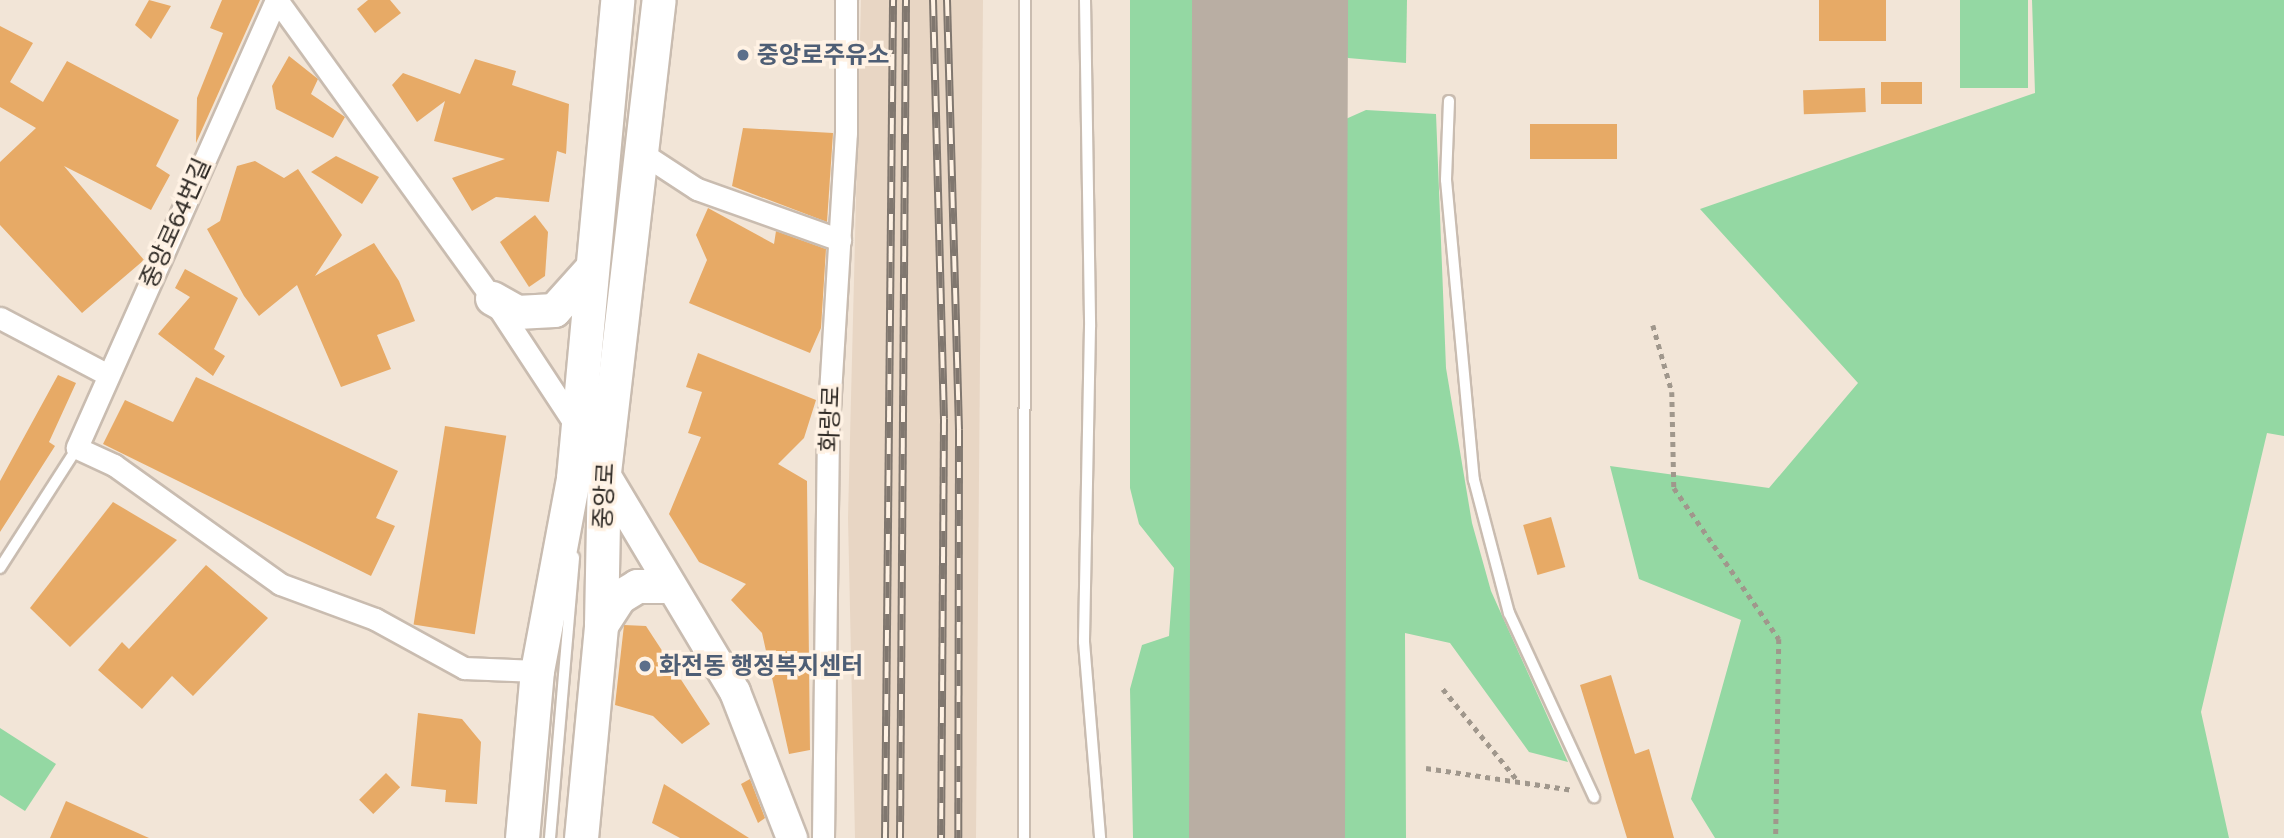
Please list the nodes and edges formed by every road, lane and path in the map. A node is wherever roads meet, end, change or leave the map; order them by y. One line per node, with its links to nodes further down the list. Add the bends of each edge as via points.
1 (276, 0): 11 (street); 14 (street, 중앙로64번길)
2 (617, 0): 10 (main road, 중앙로)
3 (659, 0): 8 (main road, 중앙로)
4 (846, 0): 9 (street, 화랑로)
5 (1025, 0): 31 (lane)
6 (1086, 0): 32 (lane, via 1090,327 1084,642)
7 (1449, 101): 25 (lane, via 1446,180 1474,480 1509,613)
8 (645, 155): 9 (street, via 697,189); 17 (main road, 중앙로)
9 (839, 240): 30 (street, 화랑로, via 828,426)
10 (590, 270): 11 (main road, via 554,310 517,312); 15 (main road, 중앙로)
11 (492, 298): 15 (street)
12 (0, 318): 14 (street)
13 (1653, 325): 33 (path, via 1672,392 1674,488 1779,639)
14 (108, 375): 16 (street, 중앙로64번길)
15 (576, 426): 17 (main road, 중앙로)
16 (76, 448): 18 (lane); 21 (street, via 114,465 280,584 375,619 464,668)
17 (589, 475): 19 (main road); 20 (main road, 중앙로); 21 (main road, 중앙로); 27 (lane, via 575,552)
18 (0, 568)
19 (669, 586): 20 (main road, via 636,586 619,597); 29 (main road, via 735,692 765,755)
20 (601, 625): 28 (main road, 중앙로)
21 (537, 671): 26 (main road, 중앙로)
22 (1443, 689): 24 (path)
23 (1426, 768): 24 (path)
24 (1518, 782): 25 (path)
25 (1593, 795)
26 (522, 838)
27 (550, 838)
28 (581, 838)
29 (792, 838)
30 (823, 838)
31 (1024, 838)
32 (1100, 838)
33 (1776, 838)

